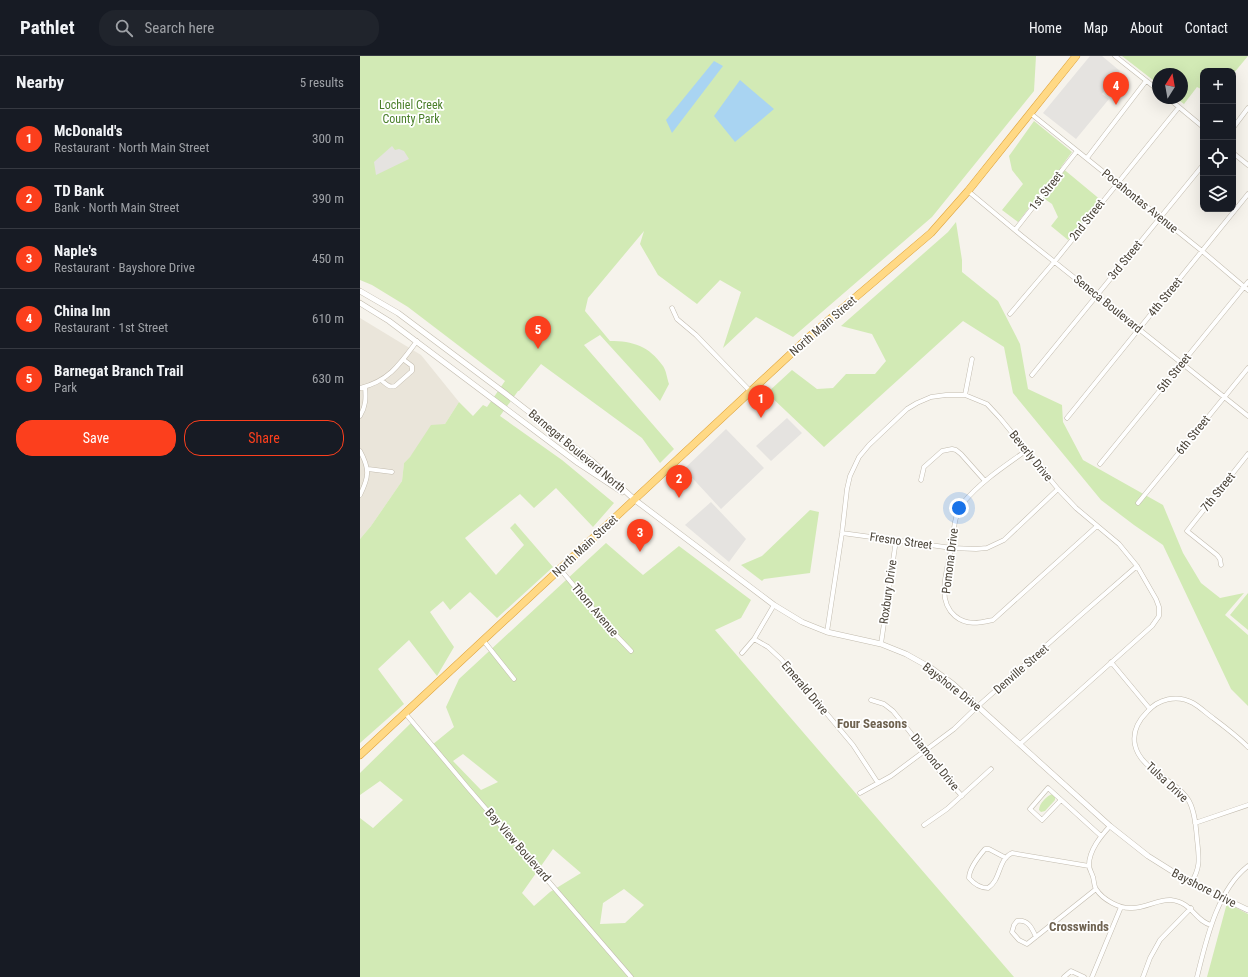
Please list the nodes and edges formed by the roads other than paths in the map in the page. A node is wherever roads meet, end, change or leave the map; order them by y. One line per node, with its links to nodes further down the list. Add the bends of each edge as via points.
1 (1076, 56): 8 (highway, North Main Street)
2 (1115, 56): 3 (street)
3 (1146, 81): 4 (street); 13 (street)
4 (1152, 86)
5 (1175, 104): 6 (street)
6 (1179, 107): 9 (street); 16 (street, 2nd Street)
7 (1248, 108): 10 (street)
8 (1030, 114): 11 (street, Pocahontas Avenue); 17 (highway, North Main Street)
9 (1200, 124)
10 (1236, 124)
11 (1077, 151): 13 (street, Pocahontas Avenue); 20 (street, 1st Street)
12 (1236, 155): 14 (street)
13 (1087, 158): 16 (street, Pocahontas Avenue)
14 (1248, 165)
15 (1200, 169): 19 (street, 3rd Street)
16 (1117, 183): 19 (street, Pocahontas Avenue); 22 (street, 2nd Street)
17 (968, 191): 20 (street, Seneca Boulevard); 40 (highway, North Main Street, via 931,233 810,336)
18 (1248, 194): 21 (street, 4th Street)
19 (1159, 217): 21 (street, Pocahontas Avenue); 27 (street, 3rd Street)
20 (1015, 230): 22 (street, Seneca Boulevard)
21 (1202, 251): 24 (street, Pocahontas Avenue); 31 (street, 4th Street)
22 (1055, 261): 27 (street, Seneca Boulevard); 30 (street, 2nd Street)
23 (1248, 282): 24 (street, 5th Street)
24 (1244, 287): 25 (street, Pocahontas Avenue); 35 (street, 5th Street)
25 (1248, 290)
26 (360, 291): 56 (street, Barnegat Boulevard North, via 398,313 506,394 592,461)
27 (1097, 295): 31 (street, Seneca Boulevard); 37 (street, 3rd Street)
28 (360, 303): 32 (street, Barnegat Boulevard North)
29 (672, 308): 40 (street, via 676,319 696,335)
30 (1010, 314)
31 (1139, 329): 35 (street, Seneca Boulevard); 45 (street, 4th Street)
32 (417, 341): 33 (street); 56 (street, Barnegat Boulevard North, via 578,463)
33 (404, 360): 38 (street); 38 (street, via 412,366 412,371 395,386 388,386)
34 (972, 360): 41 (street)
35 (1181, 364): 42 (street, Seneca Boulevard); 49 (street, 5th Street)
36 (1248, 368): 42 (street, 6th Street)
37 (1032, 375)
38 (381, 380): 39 (street)
39 (362, 387): 43 (street, via 366,403)
40 (750, 392): 56 (highway, North Main Street)
41 (964, 395): 46 (street, Beverly Drive, via 987,404); 59 (street, Beverly Drive, via 932,397 917,403 907,409 869,445 859,457 850,476)
42 (1224, 397): 44 (street, Seneca Boulevard); 57 (street, 6th Street)
43 (360, 416)
44 (1248, 416)
45 (1068, 418)
46 (1027, 450): 53 (street, Pomona Drive); 54 (street, Beverly Drive)
47 (360, 451): 50 (street)
48 (1248, 454): 62 (street, 7th Street, via 1187,531 1217,555)
49 (1100, 464)
50 (368, 469): 51 (street); 55 (street, via 366,483)
51 (392, 472)
52 (921, 480): 53 (street, via 924,467 942,451 952,449 961,454)
53 (985, 481): 61 (street, Pomona Drive, via 960,508 953,529)
54 (1058, 489): 58 (street, Beverly Drive); 61 (street, Fresno Street, via 1004,540 995,545 976,549)
55 (360, 495)
56 (635, 500): 64 (highway, North Main Street); 65 (street, Bayshore Drive)
57 (1138, 503)
58 (1097, 526): 61 (street, Pomona Drive, via 993,620 980,623 963,621 950,611 946,603 945,585); 63 (street, Beverly Drive, via 1119,544)
59 (842, 533): 60 (street, Fresno Street); 66 (street, Beverly Drive)
60 (896, 540): 61 (street, Fresno Street); 69 (street, Roxbury Drive)
61 (952, 548)
62 (1221, 565)
63 (1137, 566): 72 (street, Beverly Drive, via 1156,600 1159,616 1152,626); 75 (street, Denville Street)
64 (560, 569): 68 (highway, North Main Street); 70 (street, Thorn Avenue)
65 (774, 605): 66 (street, Bayshore Drive, via 802,622); 67 (street)
66 (827, 632): 69 (street, Bayshore Drive)
67 (754, 639): 71 (street); 83 (street, Emerald Drive, via 768,647 781,660 853,745)
68 (483, 640): 73 (street); 77 (highway, North Main Street)
69 (881, 644): 75 (street, Bayshore Drive, via 931,668)
70 (631, 651)
71 (742, 654)
72 (1111, 662): 76 (street); 78 (street, Beverly Drive)
73 (514, 678)
74 (871, 700): 80 (street, Diamond Drive, via 884,704 892,711)
75 (978, 706): 78 (street, Bayshore Drive); 80 (street, Denville Street)
76 (1150, 709): 79 (street, Tulsa Drive, via 1165,699 1176,698 1192,702); 88 (street, Tulsa Drive, via 1138,721 1134,744 1137,752 1185,795 1190,802)
77 (405, 713): 81 (highway, North Main Street); 103 (street, Bay View Boulevard)
78 (1020, 744): 90 (street, Bayshore Drive)
79 (1248, 747)
80 (924, 752): 83 (street, Denville Street); 85 (street, Diamond Drive)
81 (360, 754)
82 (991, 769): 85 (street)
83 (878, 783): 84 (street, Denville Street)
84 (860, 793)
85 (962, 796): 89 (street)
86 (1061, 800): 86 (street, via 1048,788 1030,809 1042,820); 91 (street)
87 (1248, 805): 88 (street)
88 (1195, 824): 95 (street, Tulsa Drive, via 1200,860)
89 (924, 825)
90 (1110, 826): 91 (street); 95 (street, Bayshore Drive, via 1148,856)
91 (1101, 836): 93 (street)
92 (1006, 858): 92 (street, via 995,882 988,888 982,888 969,878 985,849); 93 (street, via 1012,853)
93 (1089, 866): 96 (street)
94 (1248, 866): 97 (street, via 1232,881)
95 (1191, 883): 97 (street, Bayshore Drive)
96 (1096, 889): 98 (street, via 1111,903); 102 (street)
97 (1223, 898): 100 (street, Bayshore Drive); 101 (street)
98 (1121, 907): 99 (street, via 1146,906 1170,900); 106 (street)
99 (1191, 908): 101 (street, via 1206,924); 107 (street, via 1160,940)
100 (1248, 910)
101 (1211, 925): 108 (street)
102 (1036, 937): 102 (street, via 1027,944 1019,940 1012,932 1014,925 1022,920 1028,923)
103 (631, 977)
104 (1064, 977): 105 (street, via 1071,971)
105 (1084, 977)
106 (1092, 977)
107 (1143, 977)
108 (1197, 977)

